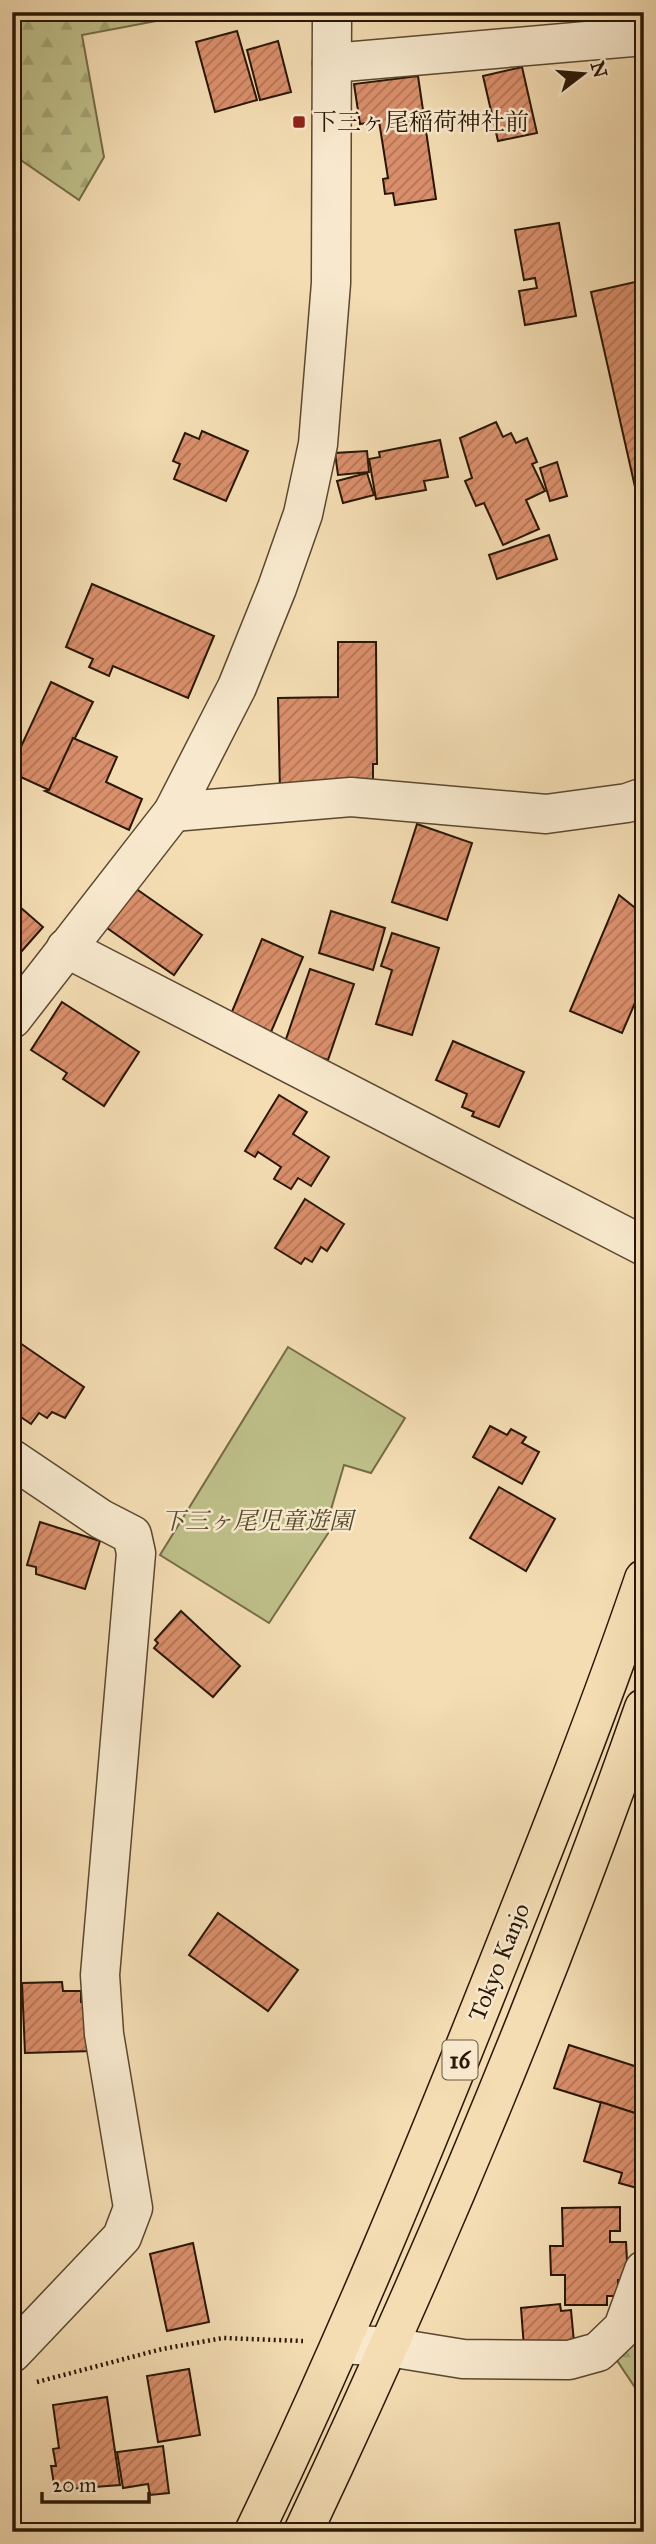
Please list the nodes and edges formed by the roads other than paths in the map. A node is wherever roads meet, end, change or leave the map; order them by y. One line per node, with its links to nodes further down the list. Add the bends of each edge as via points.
1 (332, 12): 3 (street)
2 (644, 36): 3 (street)
3 (332, 63): 5 (street, via 331,283 315,456 303,514 237,687)
4 (644, 797): 5 (street, via 546,814 351,797)
5 (173, 812): 6 (street)
6 (66, 948): 7 (street); 8 (street)
7 (12, 1019)
8 (644, 1246)
9 (12, 1459): 15 (street, via 131,1535 136,1553 100,1975 104,2034 133,2208 122,2238)
10 (644, 1578): 13 (highway, Tokyo Kanjo / 16, via 587,1741 439,2115)
11 (644, 1707): 14 (highway, Tokyo Kanjo / 16, via 488,2111)
12 (644, 2270): 14 (street, via 622,2328 598,2352 569,2360 463,2359)
13 (341, 2344): 14 (street); 16 (highway, Tokyo Kanjo / 16)
14 (388, 2347): 17 (highway, Tokyo Kanjo / 16)
15 (18, 2369)
16 (254, 2532)
17 (303, 2532)

